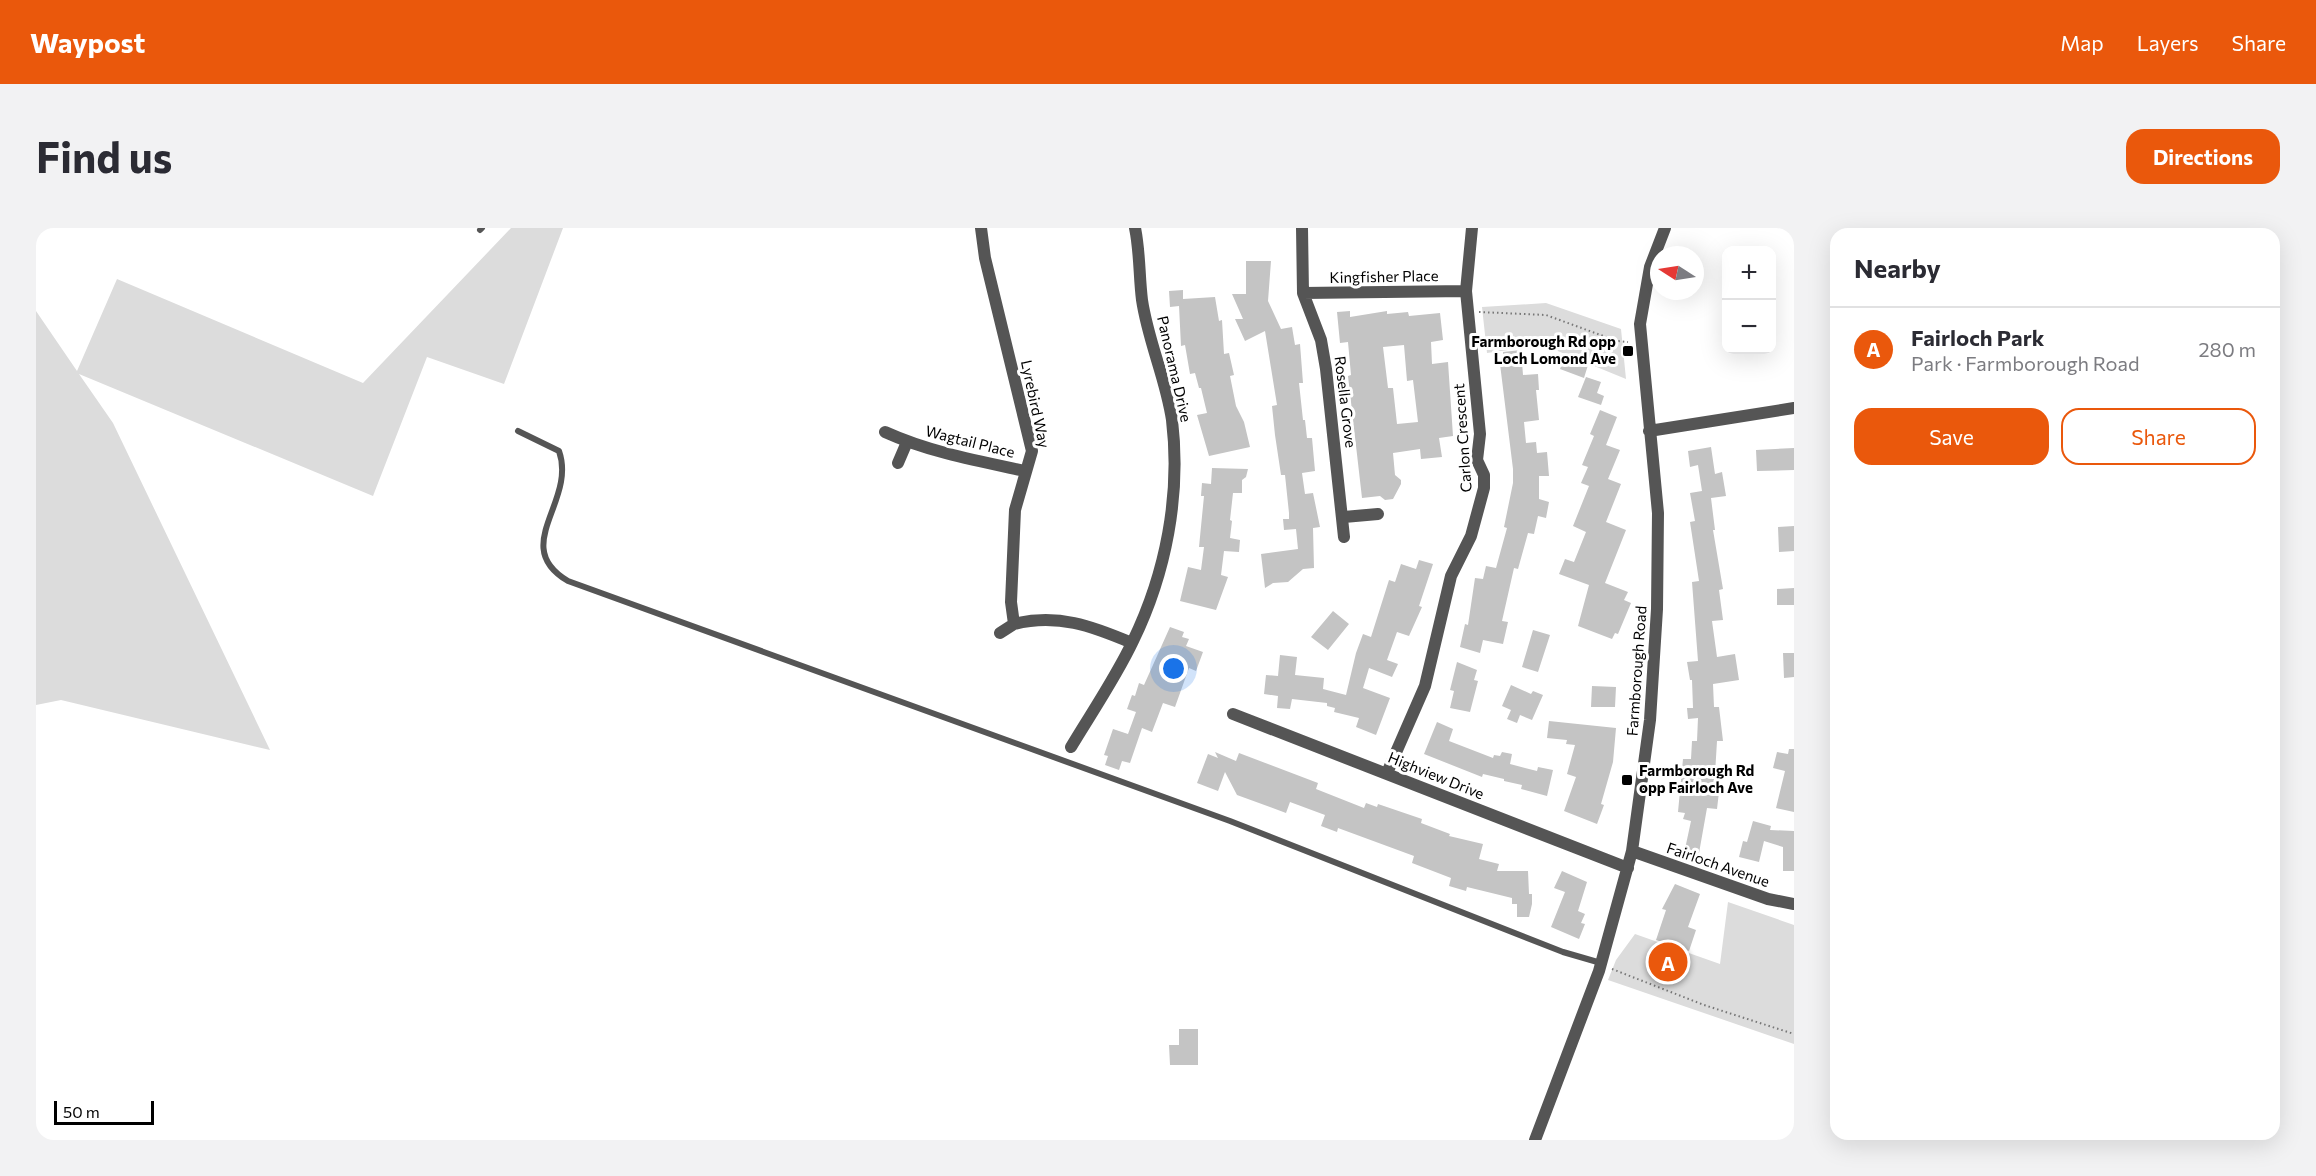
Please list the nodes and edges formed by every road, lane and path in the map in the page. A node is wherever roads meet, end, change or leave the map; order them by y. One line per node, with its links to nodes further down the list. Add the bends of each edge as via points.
1 (981, 228): 16 (street, Lyrebird Way, via 1030,440 1030,461)
2 (1135, 228): 22 (street, Panorama Drive, via 1142,300 1171,417 1175,475 1159,577)
3 (1302, 228): 7 (street, Rosella Grove)
4 (1472, 228): 6 (street, Carlon Crescent)
5 (1665, 228): 9 (street, Farmborough Road, via 1650,267 1641,309)
6 (1466, 291): 7 (street, Kingfisher Place); 8 (street, Carlon Crescent)
7 (1303, 293): 18 (street, Rosella Grove, via 1323,349)
8 (1468, 313): 9 (path, via 1546,315 1617,341); 25 (street, Carlon Crescent, via 1480,434 1477,459 1484,488 1471,536 1451,576 1425,686)
9 (1640, 343): 12 (street, Farmborough Road)
10 (1794, 408): 12 (street)
11 (518, 431): 29 (lane, via 559,451 564,465 563,480 543,538 543,558 554,573 568,581 1230,820 1542,944)
12 (1650, 431): 26 (street, Farmborough Road, via 1658,513 1657,609 1650,720)
13 (885, 432): 14 (street, Wagtail Place)
14 (907, 442): 15 (street, Wagtail Place); 16 (street, Wagtail Place)
15 (898, 463)
16 (1025, 471): 20 (street, Lyrebird Way, via 1015,510 1011,602)
17 (1378, 514): 18 (street)
18 (1344, 518): 19 (street, Rosella Grove)
19 (1344, 537)
20 (1014, 624): 21 (street); 22 (street, via 1034,618 1065,619)
21 (1000, 633)
22 (1132, 643): 24 (street, Panorama Drive)
23 (1233, 714): 25 (street, Highview Drive)
24 (1071, 747)
25 (1388, 773): 27 (street, Highview Drive)
26 (1632, 851): 27 (street, Farmborough Road); 28 (street, Fairloch Avenue, via 1768,899)
27 (1628, 868): 29 (street, Farmborough Road)
28 (1794, 904)
29 (1601, 963): 30 (path, via 1704,1005); 31 (street, Farmborough Road)
30 (1794, 1034)
31 (1535, 1140)

